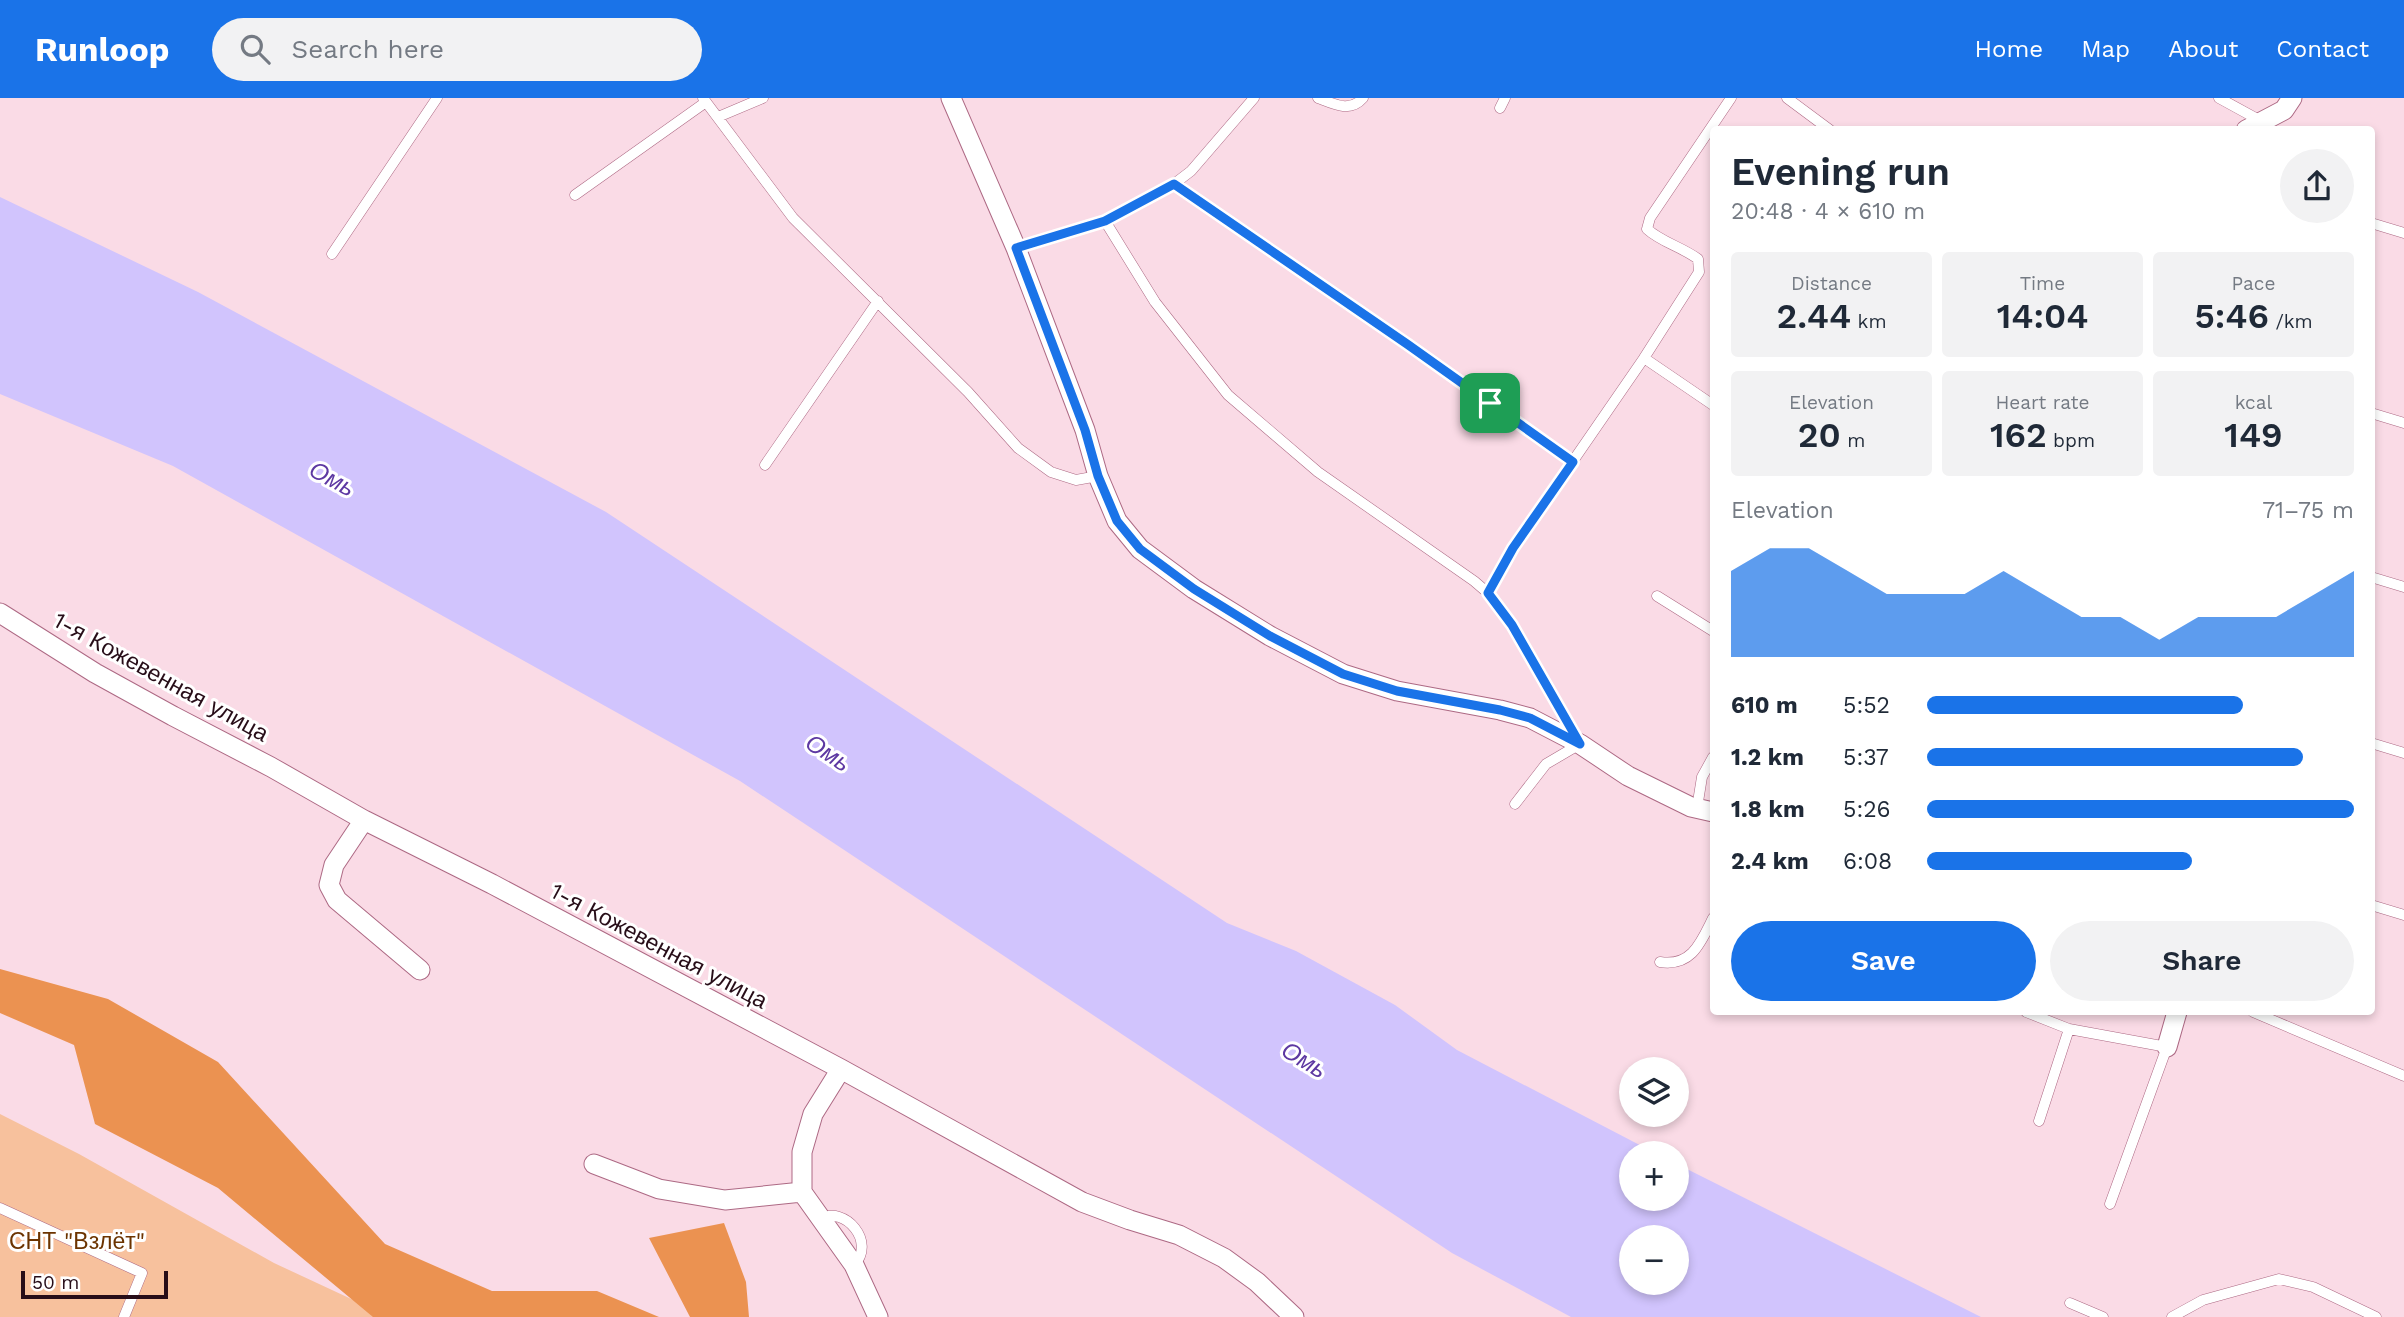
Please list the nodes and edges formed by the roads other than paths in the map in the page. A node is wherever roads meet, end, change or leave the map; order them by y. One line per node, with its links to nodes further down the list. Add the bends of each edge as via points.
1 (436, 98): 23 (lane)
2 (763, 98): 12 (lane)
3 (951, 98): 22 (street)
4 (1254, 98): 17 (lane, via 1191,171)
5 (1318, 98): 6 (lane, via 1343,107)
6 (1363, 98)
7 (1731, 98): 14 (lane)
8 (1787, 98): 15 (lane)
9 (2220, 98): 13 (lane)
10 (704, 100): 12 (lane); 18 (lane)
11 (2286, 113): 13 (street)
12 (718, 117): 24 (lane, via 793,218)
13 (2254, 125)
14 (1712, 126)
15 (1825, 126)
16 (1710, 129): 25 (lane, via 1650,218 1647,229 1698,259 1699,271)
17 (1174, 184): 19 (lane); 29 (lane)
18 (575, 195)
19 (1105, 221): 22 (lane); 34 (lane, via 1155,302 1227,395 1318,472)
20 (2375, 224): 21 (lane)
21 (2404, 233)
22 (1016, 248): 31 (street)
23 (332, 254)
24 (878, 301): 30 (lane); 31 (lane, via 1018,448 1051,472 1076,480)
25 (1644, 358): 26 (lane); 29 (lane)
26 (1710, 403)
27 (2375, 414): 28 (lane)
28 (2404, 423)
29 (1573, 462): 34 (lane, via 1513,548)
30 (765, 466)
31 (1098, 476): 38 (street, via 1117,521 1140,549 1270,636 1343,674 1397,691 1530,718)
32 (2375, 579): 33 (lane)
33 (2404, 587)
34 (1488, 593): 38 (lane, via 1512,625)
35 (1657, 596): 37 (lane)
36 (0, 613): 44 (street, 1-я Кожевенная улица, via 95,673)
37 (1710, 629)
38 (1580, 744): 42 (lane, via 1546,764); 43 (street, via 1628,776)
39 (2375, 744): 40 (lane)
40 (2404, 753)
41 (1710, 762): 43 (lane, via 1702,777)
42 (1515, 804)
43 (1705, 810)
44 (364, 820): 49 (street, via 334,865 329,885 337,900); 55 (street, 1-я Кожевенная улица)
45 (2375, 906): 46 (lane)
46 (2404, 915)
47 (1710, 924): 48 (lane, via 1696,952 1685,960)
48 (1660, 962)
49 (420, 970)
50 (2034, 1015): 53 (lane)
51 (2177, 1015): 54 (street)
52 (2260, 1015): 56 (lane)
53 (2070, 1029): 54 (lane); 57 (lane)
54 (2167, 1047): 60 (lane)
55 (841, 1069): 59 (street, via 813,1114 802,1152); 65 (street, 1-я Кожевенная улица, via 1082,1202 1179,1235 1224,1258)
56 (2404, 1076)
57 (2039, 1121)
58 (594, 1164): 59 (street, via 659,1189 725,1200)
59 (802, 1192): 64 (street, via 854,1265)
60 (2110, 1204)
61 (0, 1209): 63 (lane, via 142,1273)
62 (2070, 1303): 66 (lane)
63 (124, 1317)
64 (878, 1317)
65 (1294, 1317)
66 (2103, 1317)
67 (2172, 1317): 68 (lane, via 2203,1300 2279,1279 2313,1287)
68 (2376, 1317)

